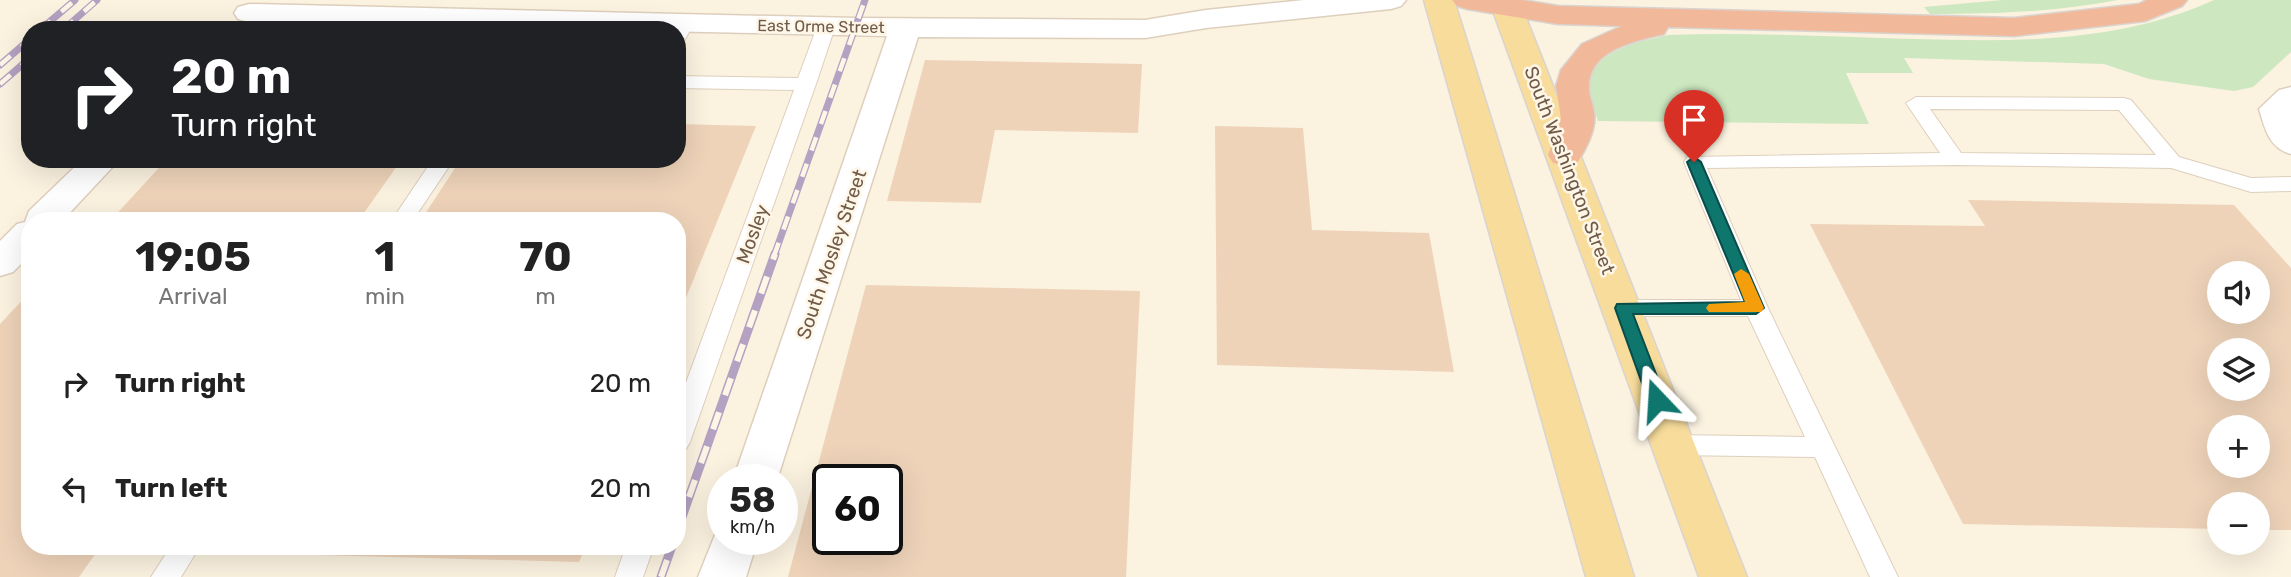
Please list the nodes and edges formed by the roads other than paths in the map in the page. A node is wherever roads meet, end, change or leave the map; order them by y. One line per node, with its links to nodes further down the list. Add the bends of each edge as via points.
1 (1391, 0): 6 (street, East Orme Street)
2 (1439, 0): 39 (main road)
3 (1467, 0): 5 (highway)
4 (2172, 0): 8 (highway, via 2145,12 2014,27)
5 (1506, 3): 8 (highway, via 1558,15); 17 (main road, South Washington Street)
6 (1205, 9): 11 (street, East Orme Street, via 1145,29)
7 (247, 14): 9 (street, East Orme Street)
8 (1690, 20): 17 (highway, via 1610,39 1579,65 1572,84 1579,117)
9 (430, 21)
10 (826, 27): 11 (street, East Orme Street); 12 (street, East Orme Street); 14 (lane, Mosley)
11 (905, 27): 32 (street, South Mosley Street)
12 (686, 31)
13 (686, 82): 14 (lane)
14 (806, 84): 29 (lane, Mosley)
15 (2291, 97): 16 (street, via 2276,109)
16 (2286, 137)
17 (1566, 155): 27 (main road, South Washington Street)
18 (1955, 159): 19 (lane); 19 (lane, via 1916,103 2124,104); 28 (lane, via 1694,162)
19 (2172, 162): 22 (lane, via 2251,185)
20 (94, 168): 23 (street)
21 (438, 168): 24 (lane)
22 (2291, 184)
23 (50, 212)
24 (408, 212)
25 (21, 242): 26 (street)
26 (0, 263)
27 (1623, 308): 28 (lane); 30 (main road, South Washington Street)
28 (1756, 308): 31 (lane)
29 (686, 417)
30 (1674, 445): 31 (lane); 40 (main road, South Washington Street)
31 (1823, 447): 41 (lane)
32 (760, 464)
33 (180, 555): 36 (lane)
34 (637, 555): 37 (lane)
35 (730, 555): 38 (street)
36 (165, 577)
37 (629, 577)
38 (722, 577)
39 (1610, 577)
40 (1723, 577)
41 (1884, 577)

